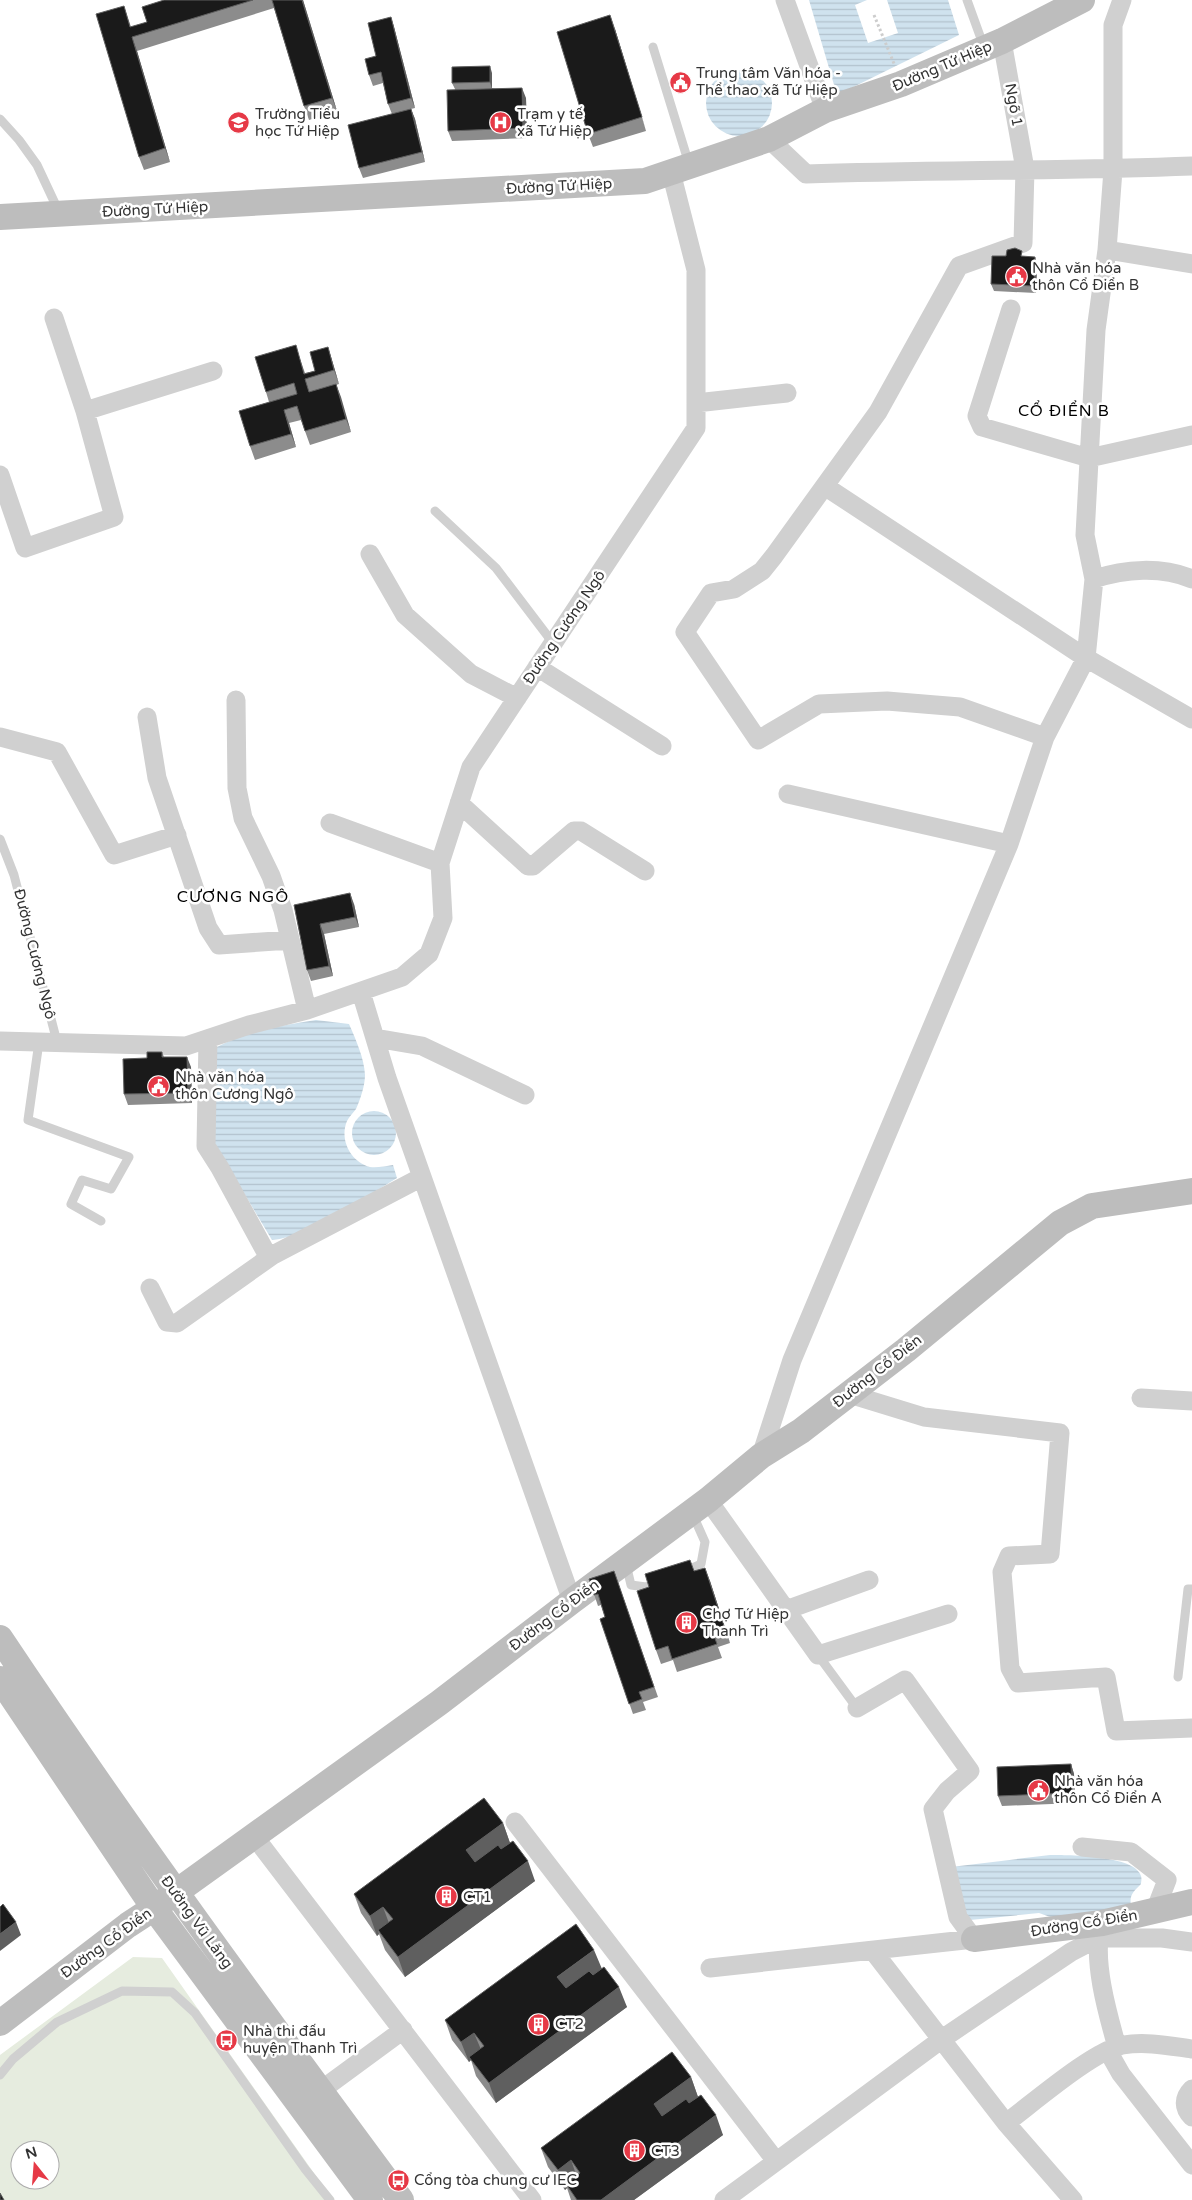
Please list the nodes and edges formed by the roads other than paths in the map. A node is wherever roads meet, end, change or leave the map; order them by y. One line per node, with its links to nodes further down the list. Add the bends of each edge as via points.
1 (785, 0): 7 (street)
2 (967, 0): 5 (lane)
3 (1082, 0): 5 (street, Đường Tứ Hiệp)
4 (1122, 0): 13 (street, via 1114,25)
5 (993, 44): 7 (street, Đường Tứ Hiệp, via 901,84); 12 (street, Ngõ 1)
6 (654, 47): 11 (lane)
7 (825, 110): 9 (street, Đường Tứ Hiệp)
8 (0, 119): 14 (lane, via 37,165)
9 (769, 139): 11 (street, Đường Tứ Hiệp); 12 (street, via 806,174)
10 (1192, 166): 13 (street)
11 (681, 169): 14 (street, Đường Tứ Hiệp, via 645,181); 22 (street, Đường Cương Ngô, via 696,270)
12 (1025, 169): 13 (street); 27 (street, Ngõ 1, via 1023,243 959,266 878,412)
13 (1113, 170): 16 (street)
14 (60, 214): 15 (street, Đường Tứ Hiệp)
15 (0, 217)
16 (1108, 250): 17 (street); 25 (street, via 1096,330)
17 (1192, 264)
18 (1012, 309): 25 (street, via 977,416 982,427)
19 (54, 318): 23 (street)
20 (214, 371): 23 (street)
21 (787, 393): 22 (street)
22 (696, 403): 32 (street, Đường Cương Ngô, via 696,428)
23 (85, 412): 26 (street, via 114,517 25,548)
24 (1192, 434): 25 (street)
25 (1089, 458): 30 (street, via 1085,534)
26 (0, 475)
27 (826, 487): 33 (street); 40 (street, via 762,571 734,590 711,592 684,632 758,740 819,704 887,701 960,707)
28 (435, 511): 32 (lane, via 496,568)
29 (370, 554): 35 (street, via 405,615 471,674)
30 (1094, 579): 31 (street, via 1118,571 1143,571 1180,574); 33 (street)
31 (1192, 579)
32 (553, 643): 34 (street, Đường Cương Ngô)
33 (1086, 658): 38 (street); 40 (street)
34 (537, 666): 35 (street, Đường Cương Ngô); 41 (street)
35 (517, 698): 43 (street, Đường Cương Ngô, via 471,766)
36 (236, 700): 50 (street, via 237,788 243,818 271,876)
37 (148, 716): 45 (street, via 157,778)
38 (1192, 719)
39 (0, 736): 45 (street, via 57,752 114,855)
40 (1045, 737): 47 (street)
41 (662, 746)
42 (788, 794): 47 (street)
43 (459, 803): 48 (street, Đường Cương Ngô); 49 (street, via 528,866 533,866 574,831 581,831)
44 (330, 822): 48 (street)
45 (177, 835): 50 (street, via 208,928 219,946)
46 (0, 839): 56 (lane, Đường Cương Ngô, via 14,875)
47 (1009, 844): 66 (street, via 792,1360)
48 (440, 863): 51 (street, Đường Cương Ngô, via 443,918 429,954 402,977)
49 (645, 871)
50 (290, 940): 52 (street)
51 (361, 992): 52 (street, Đường Cương Ngô); 53 (street)
52 (307, 1010): 54 (street, Đường Cương Ngô)
53 (375, 1038): 57 (street, via 422,1046); 58 (street)
54 (208, 1039): 56 (street, Đường Cương Ngô, via 186,1046); 61 (street, via 206,1146)
55 (0, 1041): 56 (street, Đường Cương Ngô)
56 (48, 1042): 60 (lane, Đường Cương Ngô, via 28,1120 129,1157 111,1189 82,1180 70,1204)
57 (525, 1095)
58 (422, 1177): 61 (street); 73 (street)
59 (1192, 1191): 63 (street, Đường Cổ Điển, via 1092,1206 1060,1223)
60 (100, 1221)
61 (269, 1258): 62 (street, via 177,1323 167,1322)
62 (150, 1288)
63 (849, 1394): 66 (street, Đường Cổ Điển, via 801,1431); 81 (street, via 924,1416 1060,1433 1050,1554 1009,1556 1002,1572 1010,1668 1018,1683 1106,1677 1116,1731)
64 (1141, 1398): 65 (street)
65 (1192, 1401)
66 (761, 1456): 67 (street, Đường Cổ Điển)
67 (700, 1506): 68 (street, Đường Cổ Điển); 69 (lane, via 705,1542 701,1564); 74 (street)
68 (626, 1561): 70 (lane, via 631,1586 646,1587); 73 (street, Đường Cổ Điển)
69 (674, 1575)
70 (664, 1579)
71 (869, 1580): 74 (street)
72 (1192, 1588): 78 (lane, via 1188,1589)
73 (572, 1601): 83 (street, Đường Cổ Điển, via 439,1703)
74 (786, 1610): 77 (street)
75 (948, 1614): 77 (street)
76 (0, 1638): 85 (street, Đường Vũ Lăng)
77 (818, 1656): 80 (lane)
78 (1178, 1677)
79 (0, 1679): 87 (street, Đường Vũ Lăng)
80 (857, 1708): 90 (street, via 905,1680 970,1771 947,1791 933,1809 958,1917)
81 (1192, 1728)
82 (516, 1822): 105 (street)
83 (254, 1836): 85 (street, Đường Cổ Điển); 95 (street)
84 (1082, 1847): 88 (street, via 1131,1852 1167,1880)
85 (175, 1892): 87 (street, Đường Cổ Điển); 101 (street, Đường Vũ Lăng)
86 (1192, 1902): 88 (street, Đường Cổ Điển)
87 (154, 1908): 94 (street, Đường Cổ Điển); 108 (street, Đường Vũ Lăng)
88 (1155, 1911): 89 (street, Đường Cổ Điển)
89 (1100, 1931): 90 (street, Đường Cổ Điển); 91 (street); 96 (street); 97 (street)
90 (974, 1939): 92 (street)
91 (1192, 1942)
92 (873, 1952): 93 (street); 96 (street)
93 (710, 1968)
94 (0, 2022)
95 (403, 2030): 101 (street); 110 (street)
96 (942, 2039): 103 (street); 105 (street)
97 (1112, 2049): 98 (street, via 1122,2045 1149,2044); 103 (street, via 1098,2055); 104 (street, via 1121,2074)
98 (1192, 2049)
99 (0, 2075): 107 (lane, via 13,2058 57,2022 122,1991 172,1992 195,2013 304,2169)
100 (1192, 2089): 102 (street, via 1185,2098)
101 (320, 2090): 109 (street, Đường Vũ Lăng)
102 (1190, 2116): 104 (street)
103 (1006, 2123): 112 (street)
104 (1166, 2131): 106 (street)
105 (776, 2161): 111 (street)
106 (1192, 2165)
107 (330, 2200)
108 (370, 2200)
109 (401, 2200)
110 (532, 2200)
111 (724, 2200)
112 (1073, 2200)

